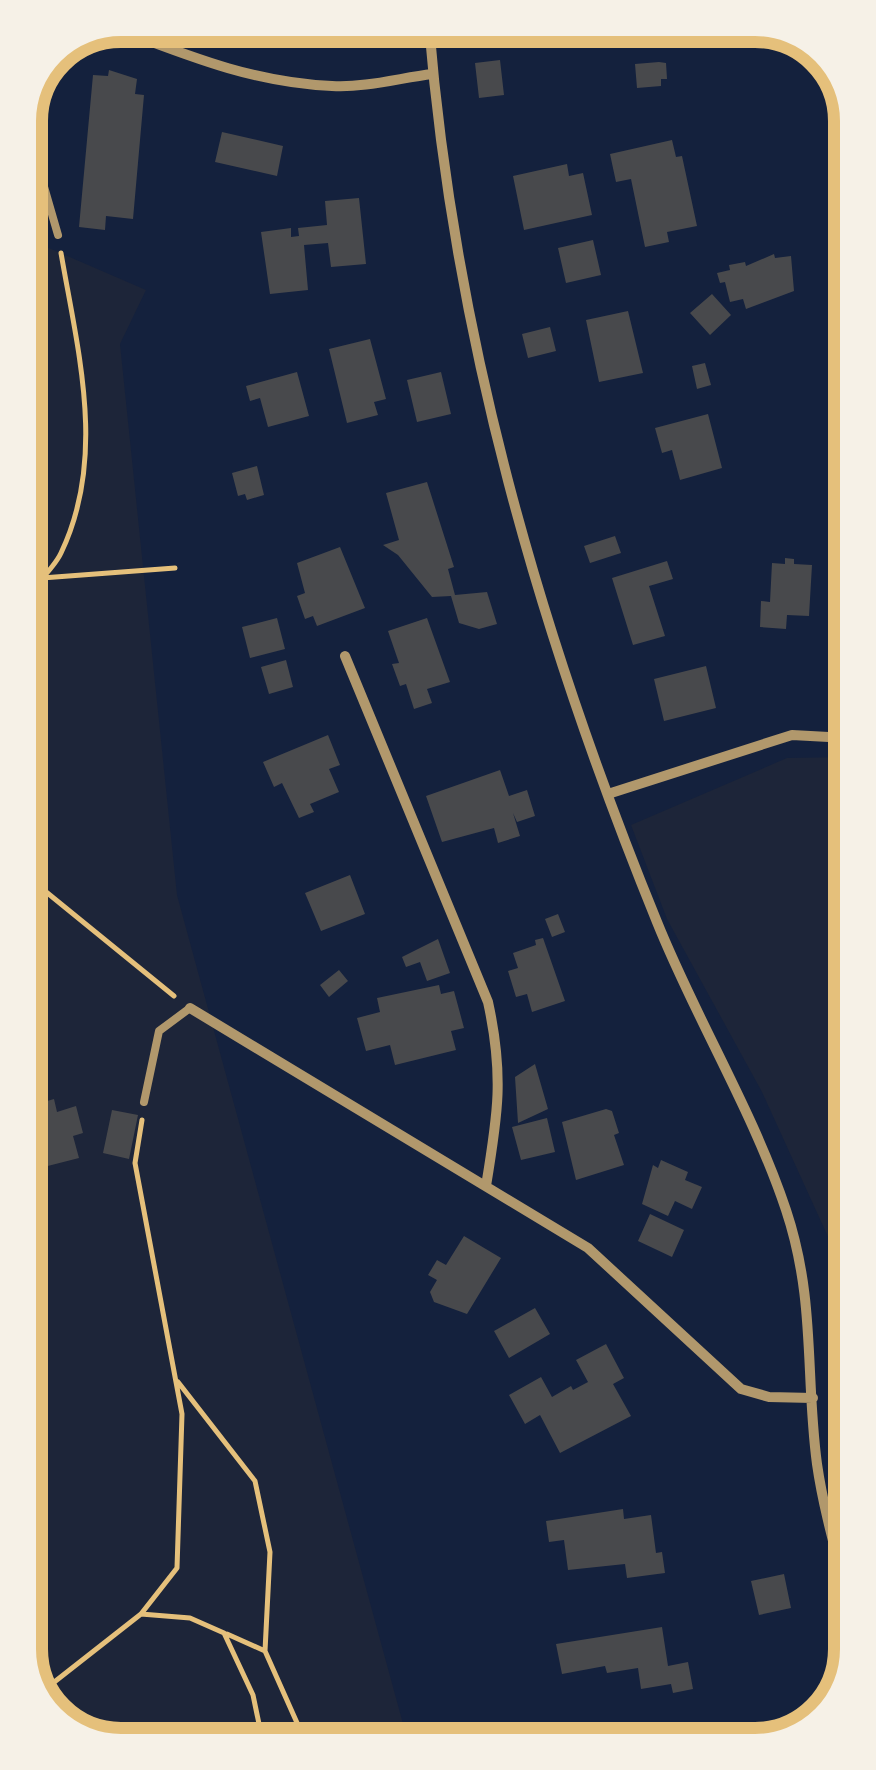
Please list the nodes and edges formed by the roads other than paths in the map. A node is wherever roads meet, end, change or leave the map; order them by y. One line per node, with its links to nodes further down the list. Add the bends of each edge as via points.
1 (162, 43): 3 (street, via 201,62 282,81 336,87)
2 (429, 43): 3 (street)
3 (432, 74): 8 (street, via 462,281 493,430 564,678)
4 (43, 183): 5 (lane)
5 (58, 235)
6 (345, 656): 11 (street, via 488,1002 500,1098)
7 (834, 737): 8 (street, via 792,735)
8 (608, 794): 12 (street, via 690,1003 784,1206 804,1268)
9 (190, 1008): 10 (lane, via 159,1030); 11 (street)
10 (144, 1102)
11 (486, 1186): 12 (street, via 588,1248 741,1388)
12 (813, 1398): 13 (street, via 818,1464)
13 (834, 1535)

